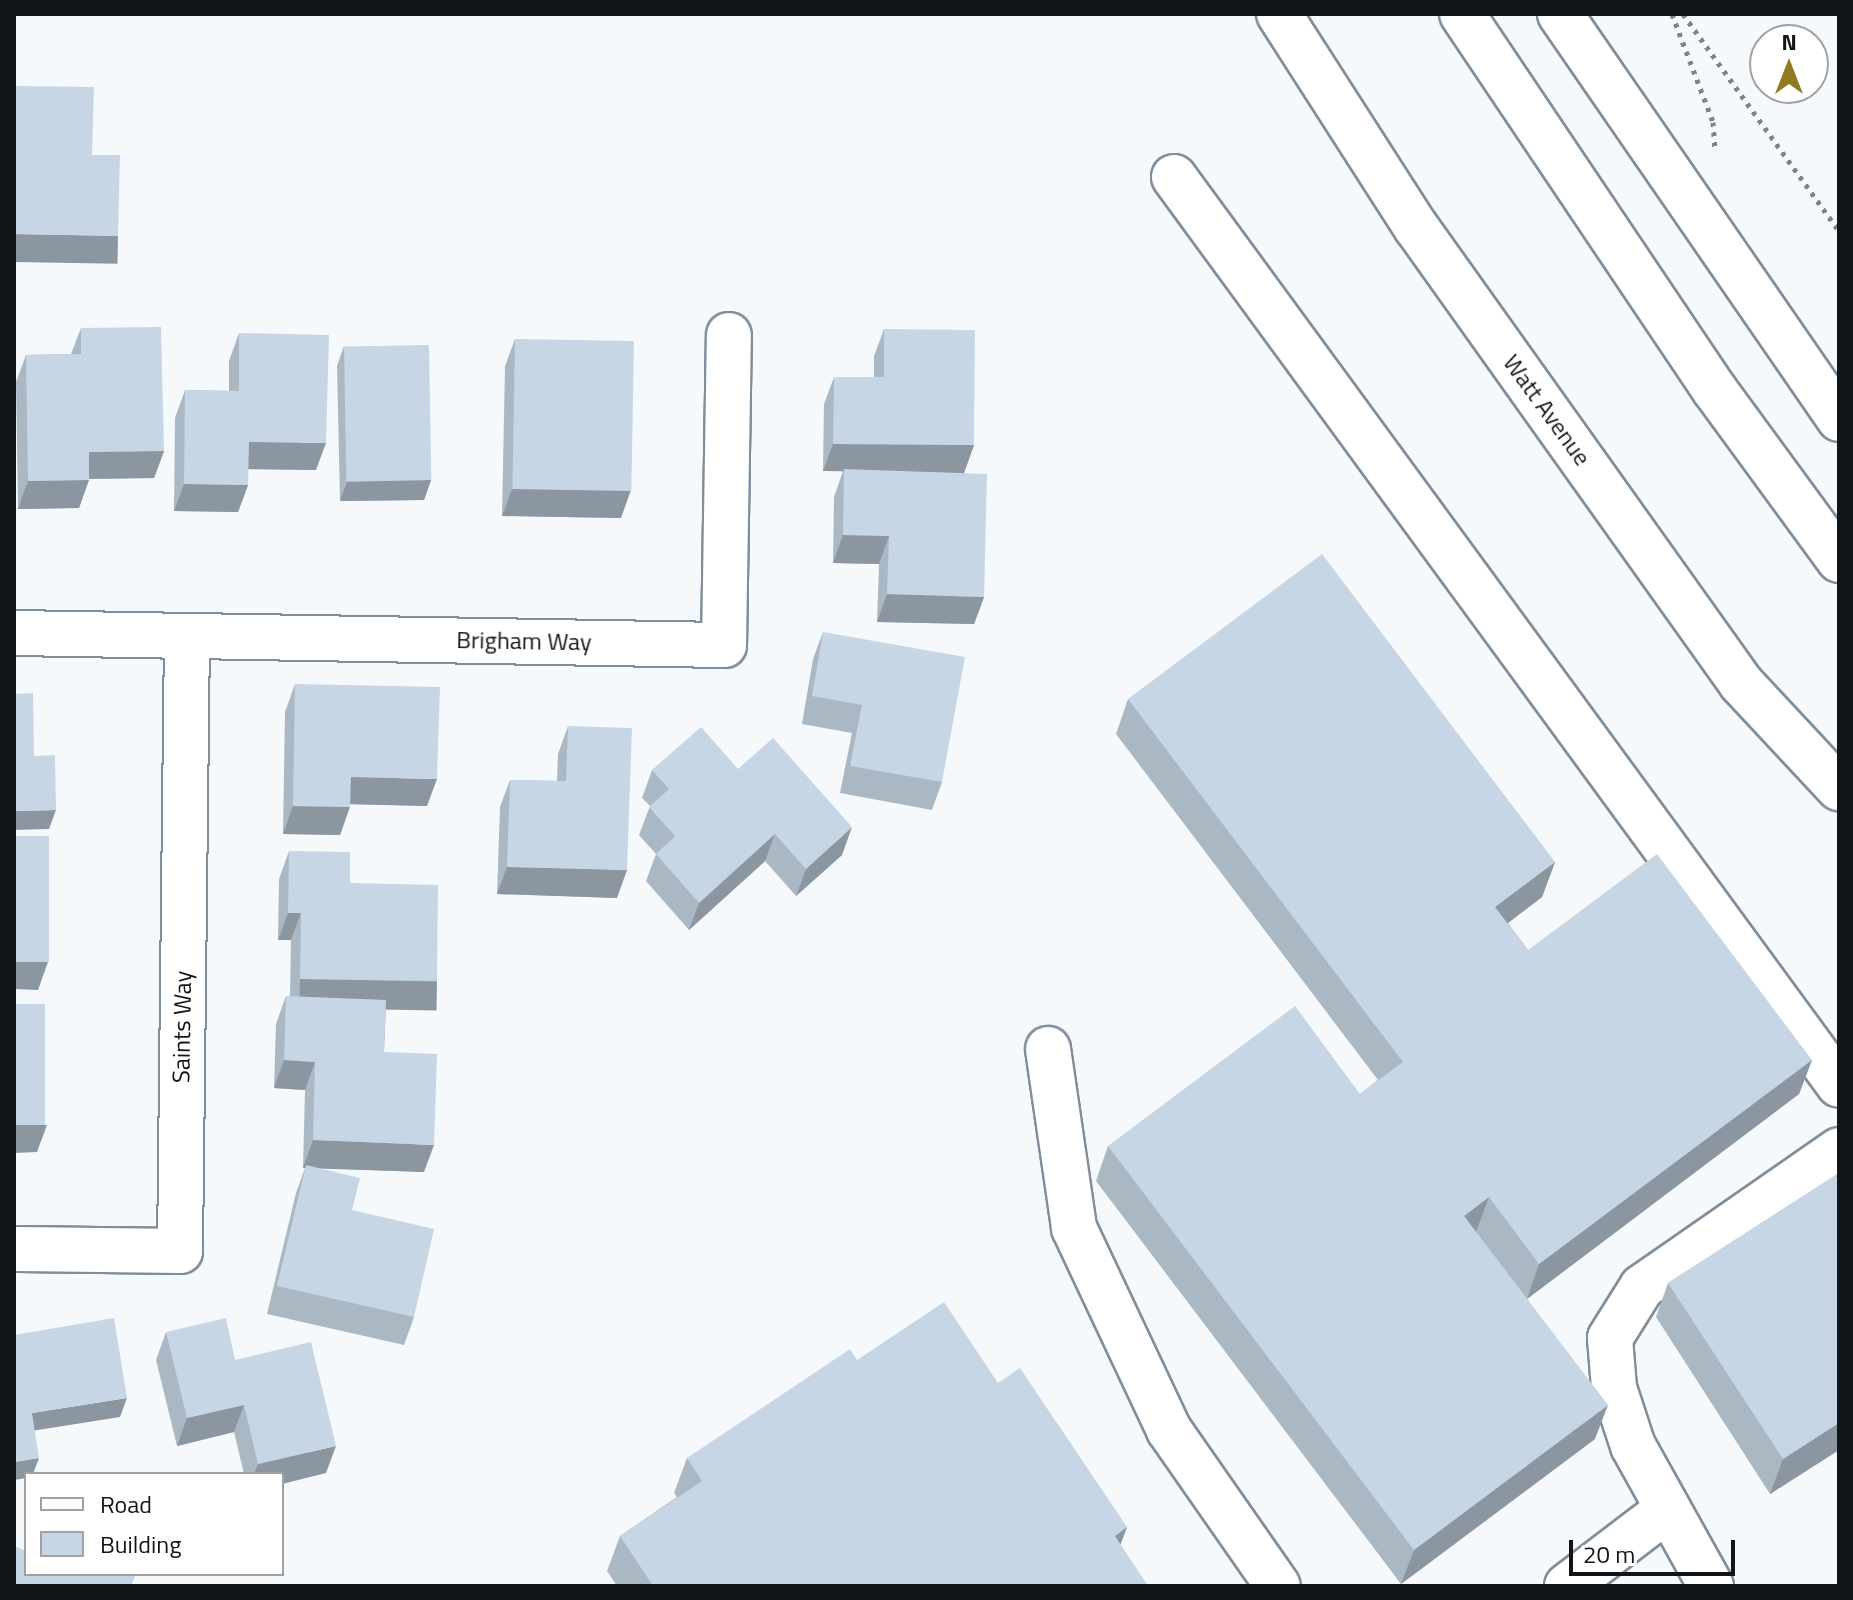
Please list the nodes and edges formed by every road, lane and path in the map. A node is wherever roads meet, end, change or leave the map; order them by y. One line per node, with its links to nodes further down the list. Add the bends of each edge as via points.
1 (1279, 14): 12 (street, Watt Avenue, via 1416,227 1741,683)
2 (1462, 14): 9 (street, via 1714,389)
3 (1560, 14): 8 (street)
4 (1683, 14): 6 (path)
5 (1174, 177): 14 (street)
6 (1839, 231)
7 (729, 335): 11 (street, Brigham Way, via 724,645)
8 (1839, 419)
9 (1839, 560)
10 (14, 633): 11 (street, Brigham Way)
11 (187, 636): 16 (street, Saints Way, via 180,1251)
12 (1839, 788)
13 (1048, 1049): 18 (street, via 1074,1228 1169,1430)
14 (1839, 1085)
15 (1839, 1150): 17 (street, via 1642,1287 1610,1338 1614,1388 1633,1446)
16 (14, 1249)
17 (1668, 1509): 19 (street); 20 (street)
18 (1278, 1586)
19 (1567, 1586)
20 (1711, 1586)

